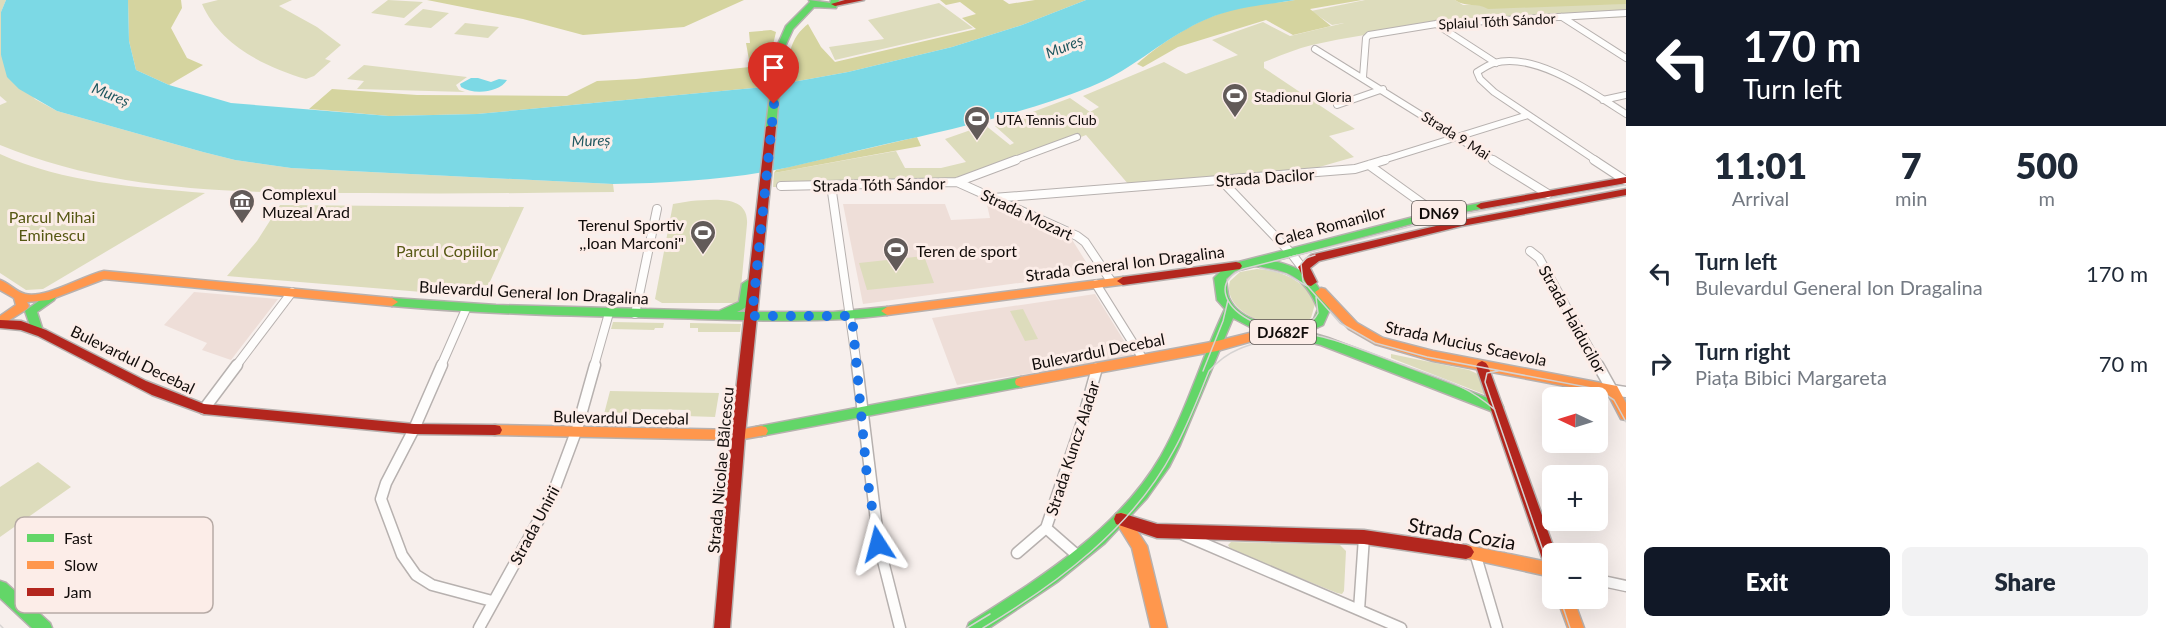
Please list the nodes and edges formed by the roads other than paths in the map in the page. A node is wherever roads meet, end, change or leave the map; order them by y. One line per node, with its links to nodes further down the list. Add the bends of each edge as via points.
1 (860, 0): 2 (main road)
2 (824, 3): 33 (main road, Strada Nicolae Bălcescu, via 801,17 785,34 778,63)
3 (1626, 13): 4 (street, Splaiul Tóth Sándor)
4 (1561, 17): 5 (street, Splaiul Tóth Sándor); 7 (street)
5 (1436, 24): 8 (street); 9 (street, Splaiul Tóth Sándor, via 1369,35)
6 (1315, 49): 9 (street, Strada 9 Mai)
7 (1625, 57)
8 (1496, 63): 12 (street, via 1546,69); 15 (street, via 1477,72 1480,79)
9 (1363, 77): 10 (street, Strada 9 Mai)
10 (1383, 89): 13 (street); 16 (street, Strada 9 Mai)
11 (1626, 95): 12 (street)
12 (1603, 100): 14 (street)
13 (1337, 105)
14 (1626, 114)
15 (1528, 115): 16 (street, Strada Dacilor); 20 (street)
16 (1458, 136): 18 (street, Strada Dacilor); 25 (street, Strada 9 Mai)
17 (1077, 137): 21 (street, Strada Tóth Sándor)
18 (1369, 165): 19 (street, Strada Dacilor); 28 (street)
19 (1221, 180): 26 (street, Strada Dacilor); 30 (street)
20 (1626, 181): 25 (main road, Calea Romanilor / DN69)
21 (957, 182): 22 (street, Strada Tóth Sándor); 26 (street, Strada Mozart)
22 (831, 184): 23 (street, Strada Tóth Sándor); 49 (street)
23 (781, 186)
24 (1626, 192): 34 (main road, Calea Romanilor / DN69, via 1461,223 1317,258 1307,263)
25 (1548, 194): 28 (main road, Calea Romanilor / DN69)
26 (993, 198): 35 (street, Strada Mozart, via 1077,236)
27 (657, 209): 46 (street)
28 (1437, 214): 30 (main road, Calea Romanilor / DN69)
29 (1530, 251): 58 (street, Strada Haiducilor, via 1539,258)
30 (1291, 253): 31 (main road, Calea Romanilor / DN69); 34 (street)
31 (1255, 262): 32 (main road, DJ682F); 39 (main road, DJ682F, via 1284,267)
32 (1236, 266): 35 (main road, Strada General Ion Dragalina); 44 (main road, DJ682F, via 1223,274 1218,284 1221,299)
33 (757, 268): 47 (main road, via 750,278 744,304); 48 (main road, Strada Nicolae Bălcescu)
34 (1304, 270): 39 (main road)
35 (1111, 281): 37 (main road, Strada General Ion Dragalina)
36 (74, 283): 40 (main road, Bulevardul General Ion Dragalina, via 111,275); 42 (main road, Bulevardul General Ion Dragalina, via 35,298); 51 (main road, via 31,311)
37 (1096, 284): 41 (main road, Strada General Ion Dragalina); 55 (street)
38 (0, 285): 42 (main road)
39 (1314, 286): 53 (main road, DJ682F, via 1325,306 1322,320 1314,328); 56 (main road, Strada Mucius Scaevola / DJ682F, via 1353,327 1370,338)
40 (292, 292): 43 (main road, Bulevardul General Ion Dragalina); 61 (street)
41 (1017, 294): 49 (main road, Bulevardul General Ion Dragalina)
42 (18, 295): 50 (main road, Bulevardul Decebal, via 23,306)
43 (466, 309): 45 (main road, Bulevardul General Ion Dragalina); 64 (street)
44 (1230, 311): 52 (main road, DJ682F); 54 (main road)
45 (609, 313): 46 (main road, Bulevardul General Ion Dragalina); 65 (street, Strada Unirii)
46 (635, 314): 47 (main road, Bulevardul General Ion Dragalina)
47 (716, 316): 48 (main road, Bulevardul General Ion Dragalina)
48 (752, 316): 49 (main road, Bulevardul General Ion Dragalina); 66 (main road, Strada Nicolae Bălcescu)
49 (852, 316): 62 (street)
50 (0, 323): 51 (main road, Bulevardul Decebal)
51 (37, 331): 61 (main road, Bulevardul Decebal, via 178,402)
52 (1272, 332): 53 (main road, DJ682F); 54 (main road, Bulevardul Decebal)
53 (1289, 332): 60 (main road, DJ682F, via 1333,344)
54 (1217, 346): 55 (main road, Bulevardul Decebal); 67 (main road, via 1168,455)
55 (1143, 359): 57 (main road, Bulevardul Decebal)
56 (1482, 366): 58 (main road, Strada Mucius Scaevola / DJ682F); 60 (main road)
57 (1097, 368): 62 (main road, Bulevardul Decebal); 68 (street, Strada Kuncz Aladar)
58 (1612, 390): 59 (street, Strada Mucius Scaevola); 63 (main road)
59 (1626, 392)
60 (1496, 407): 71 (main road)
61 (204, 409): 64 (main road, Bulevardul Decebal)
62 (862, 411): 66 (main road, Bulevardul Decebal); 87 (street, via 878,544)
63 (1626, 415)
64 (414, 429): 65 (main road, Bulevardul Decebal); 79 (street, via 381,500 402,555 416,574 432,585)
65 (575, 433): 66 (main road, Bulevardul Decebal); 79 (street, Strada Unirii, via 553,496)
66 (738, 435): 86 (main road, Strada Nicolae Bălcescu)
67 (1121, 519): 69 (main road, Strada Cozia, via 1156,531); 74 (main road); 89 (main road, via 1139,546)
68 (1046, 528): 72 (street); 74 (street)
69 (1176, 532): 70 (main road, Strada Cozia); 82 (street)
70 (1364, 537): 73 (main road, Strada Cozia); 82 (street)
71 (1545, 543)
72 (1017, 553)
73 (1475, 553): 75 (main road, Strada Cozia); 91 (street)
74 (1078, 556): 88 (main road, via 1043,586)
75 (1542, 568)
76 (1608, 582): 77 (street)
77 (1626, 586)
78 (0, 588): 80 (main road)
79 (492, 601): 85 (street, Strada Unirii)
80 (15, 602)
81 (1569, 609): 92 (main road)
82 (1359, 610): 90 (street)
83 (28, 613): 84 (main road)
84 (44, 628)
85 (479, 628)
86 (722, 628)
87 (900, 628)
88 (975, 628)
89 (1159, 628)
90 (1401, 628)
91 (1497, 628)
92 (1576, 628)

